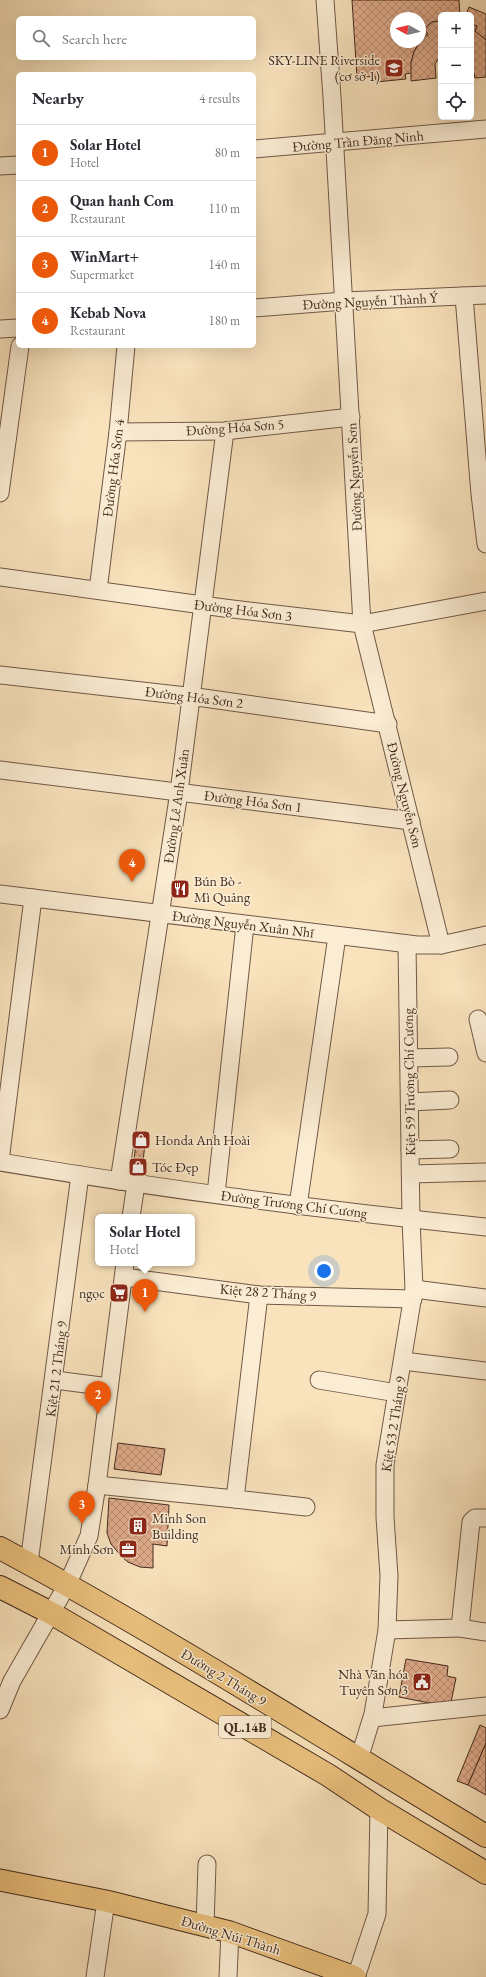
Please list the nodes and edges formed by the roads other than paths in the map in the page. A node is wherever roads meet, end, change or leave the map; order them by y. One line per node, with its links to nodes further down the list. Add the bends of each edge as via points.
1 (325, 0): 3 (street, Đường Nguyễn Sơn)
2 (486, 129): 3 (street, Đường Trần Đăng Ninh)
3 (334, 143): 4 (street, Đường Trần Đăng Ninh); 9 (street, Đường Nguyễn Sơn)
4 (256, 149)
5 (16, 165): 6 (street)
6 (0, 166)
7 (486, 295): 8 (street, Đường Nguyễn Thành Ý)
8 (464, 296): 9 (street, Đường Nguyễn Thành Ý); 19 (street)
9 (344, 301): 10 (street, Đường Nguyễn Thành Ý); 15 (street, Đường Nguyễn Sơn)
10 (256, 308)
11 (16, 328): 12 (street)
12 (0, 329)
13 (20, 348): 18 (street)
14 (126, 348): 17 (street, Đường Hóa Sơn 4)
15 (351, 416): 16 (street, Đường Hóa Sơn 5); 24 (street, Đường Nguyễn Sơn)
16 (225, 431): 17 (street, Đường Hóa Sơn 5); 23 (street, Đường Lê Anh Xuân)
17 (118, 432): 21 (street, Đường Hóa Sơn 4)
18 (0, 493)
19 (486, 544)
20 (0, 577): 21 (street, Đường Hóa Sơn 3)
21 (98, 590): 23 (street, Đường Hóa Sơn 3)
22 (486, 601): 24 (street, Đường Hóa Sơn 3)
23 (202, 605): 24 (street, Đường Hóa Sơn 3); 26 (street, Đường Lê Anh Xuân)
24 (362, 624): 27 (street, Đường Nguyễn Sơn)
25 (0, 675): 26 (street, Đường Hóa Sơn 2)
26 (191, 696): 27 (street, Đường Hóa Sơn 2); 29 (street, Đường Lê Anh Xuân)
27 (388, 724): 30 (street, Đường Nguyễn Sơn)
28 (0, 770): 29 (street, Đường Hóa Sơn 1)
29 (179, 792): 30 (street, Đường Hóa Sơn 1); 33 (street, Đường Lê Anh Xuân)
30 (411, 821): 38 (street, Đường Nguyễn Sơn)
31 (0, 894): 32 (street, Đường Nguyễn Xuân Nhĩ)
32 (33, 898): 33 (street, Đường Nguyễn Xuân Nhĩ); 47 (street)
33 (160, 914): 34 (street, Đường Nguyễn Xuân Nhĩ); 51 (street, Đường Lê Anh Xuân)
34 (245, 925): 36 (street, Đường Nguyễn Xuân Nhĩ); 53 (street)
35 (486, 935): 38 (street, Đường Nguyễn Xuân Nhĩ)
36 (337, 936): 37 (street, Đường Nguyễn Xuân Nhĩ); 54 (street)
37 (407, 944): 38 (street, Đường Nguyễn Xuân Nhĩ); 42 (street, Kiệt 59 Trương Chí Cương)
38 (441, 945)
39 (478, 1019): 40 (street)
40 (486, 1053)
41 (449, 1057): 42 (street)
42 (410, 1058): 44 (street, Kiệt 59 Trương Chí Cương)
43 (450, 1100): 44 (street)
44 (410, 1102): 46 (street, Kiệt 59 Trương Chí Cương)
45 (450, 1149): 46 (street)
46 (410, 1150): 49 (street, Kiệt 59 Trương Chí Cương)
47 (0, 1161): 50 (street, Đường Trương Chí Cương)
48 (486, 1172): 49 (street)
49 (411, 1174): 56 (street, Kiệt 59 Trương Chí Cương)
50 (80, 1175): 51 (street, Đường Trương Chí Cương); 64 (street, Kiệt 21 2 Tháng 9)
51 (119, 1181): 52 (street, Đường Trương Chí Cương)
52 (136, 1184): 53 (street, Đường Trương Chí Cương); 55 (street)
53 (216, 1194): 54 (street, Đường Trương Chí Cương)
54 (298, 1206): 56 (street, Đường Trương Chí Cương)
55 (132, 1214)
56 (411, 1219): 57 (street, Đường Trương Chí Cương); 59 (street, Kiệt 53 2 Tháng 9)
57 (486, 1227)
58 (125, 1270): 60 (street, Kiệt 28 2 Tháng 9); 66 (street)
59 (414, 1294): 60 (street, Kiệt 28 2 Tháng 9); 61 (street, Kiệt 28 2 Tháng 9); 62 (street, Kiệt 53 2 Tháng 9)
60 (259, 1295): 69 (street)
61 (486, 1298)
62 (403, 1360): 63 (street); 67 (street, Kiệt 53 2 Tháng 9)
63 (486, 1370)
64 (54, 1380): 66 (street); 73 (street, Kiệt 21 2 Tháng 9)
65 (319, 1380): 67 (street)
66 (109, 1387): 68 (street)
67 (397, 1392): 78 (street, Kiệt 53 2 Tháng 9, via 385,1465 389,1576)
68 (97, 1485): 69 (street); 74 (street, via 89,1536)
69 (235, 1499): 70 (street)
70 (306, 1507)
71 (486, 1518): 77 (street, via 473,1519)
72 (0, 1548): 73 (highway, Đường 2 Tháng 9 / QL.14B)
73 (29, 1563): 74 (highway, Đường 2 Tháng 9 / QL.14B)
74 (67, 1584): 76 (street); 83 (highway, Đường 2 Tháng 9 / QL.14B)
75 (0, 1587): 76 (highway, QL.14B)
76 (51, 1613): 81 (street, via 12,1681); 84 (highway, QL.14B, via 328,1775)
77 (460, 1628): 78 (street); 79 (street)
78 (387, 1630): 82 (street, Kiệt 53 2 Tháng 9)
79 (486, 1632)
80 (486, 1706): 82 (street)
81 (0, 1710)
82 (372, 1718): 83 (street, Kiệt 53 2 Tháng 9)
83 (359, 1759): 85 (highway, Đường 2 Tháng 9 / QL.14B)
84 (378, 1809): 87 (highway, QL.14B); 94 (street, via 377,1914)
85 (486, 1836)
86 (207, 1864): 90 (street)
87 (486, 1873)
88 (0, 1880): 89 (main road, Đường Núi Thành)
89 (106, 1901): 90 (main road, Đường Núi Thành); 92 (street)
90 (205, 1926): 91 (main road, Đường Núi Thành)
91 (230, 1932): 93 (street); 94 (main road, Đường Núi Thành)
92 (95, 1977)
93 (228, 1977)
94 (356, 1977)

